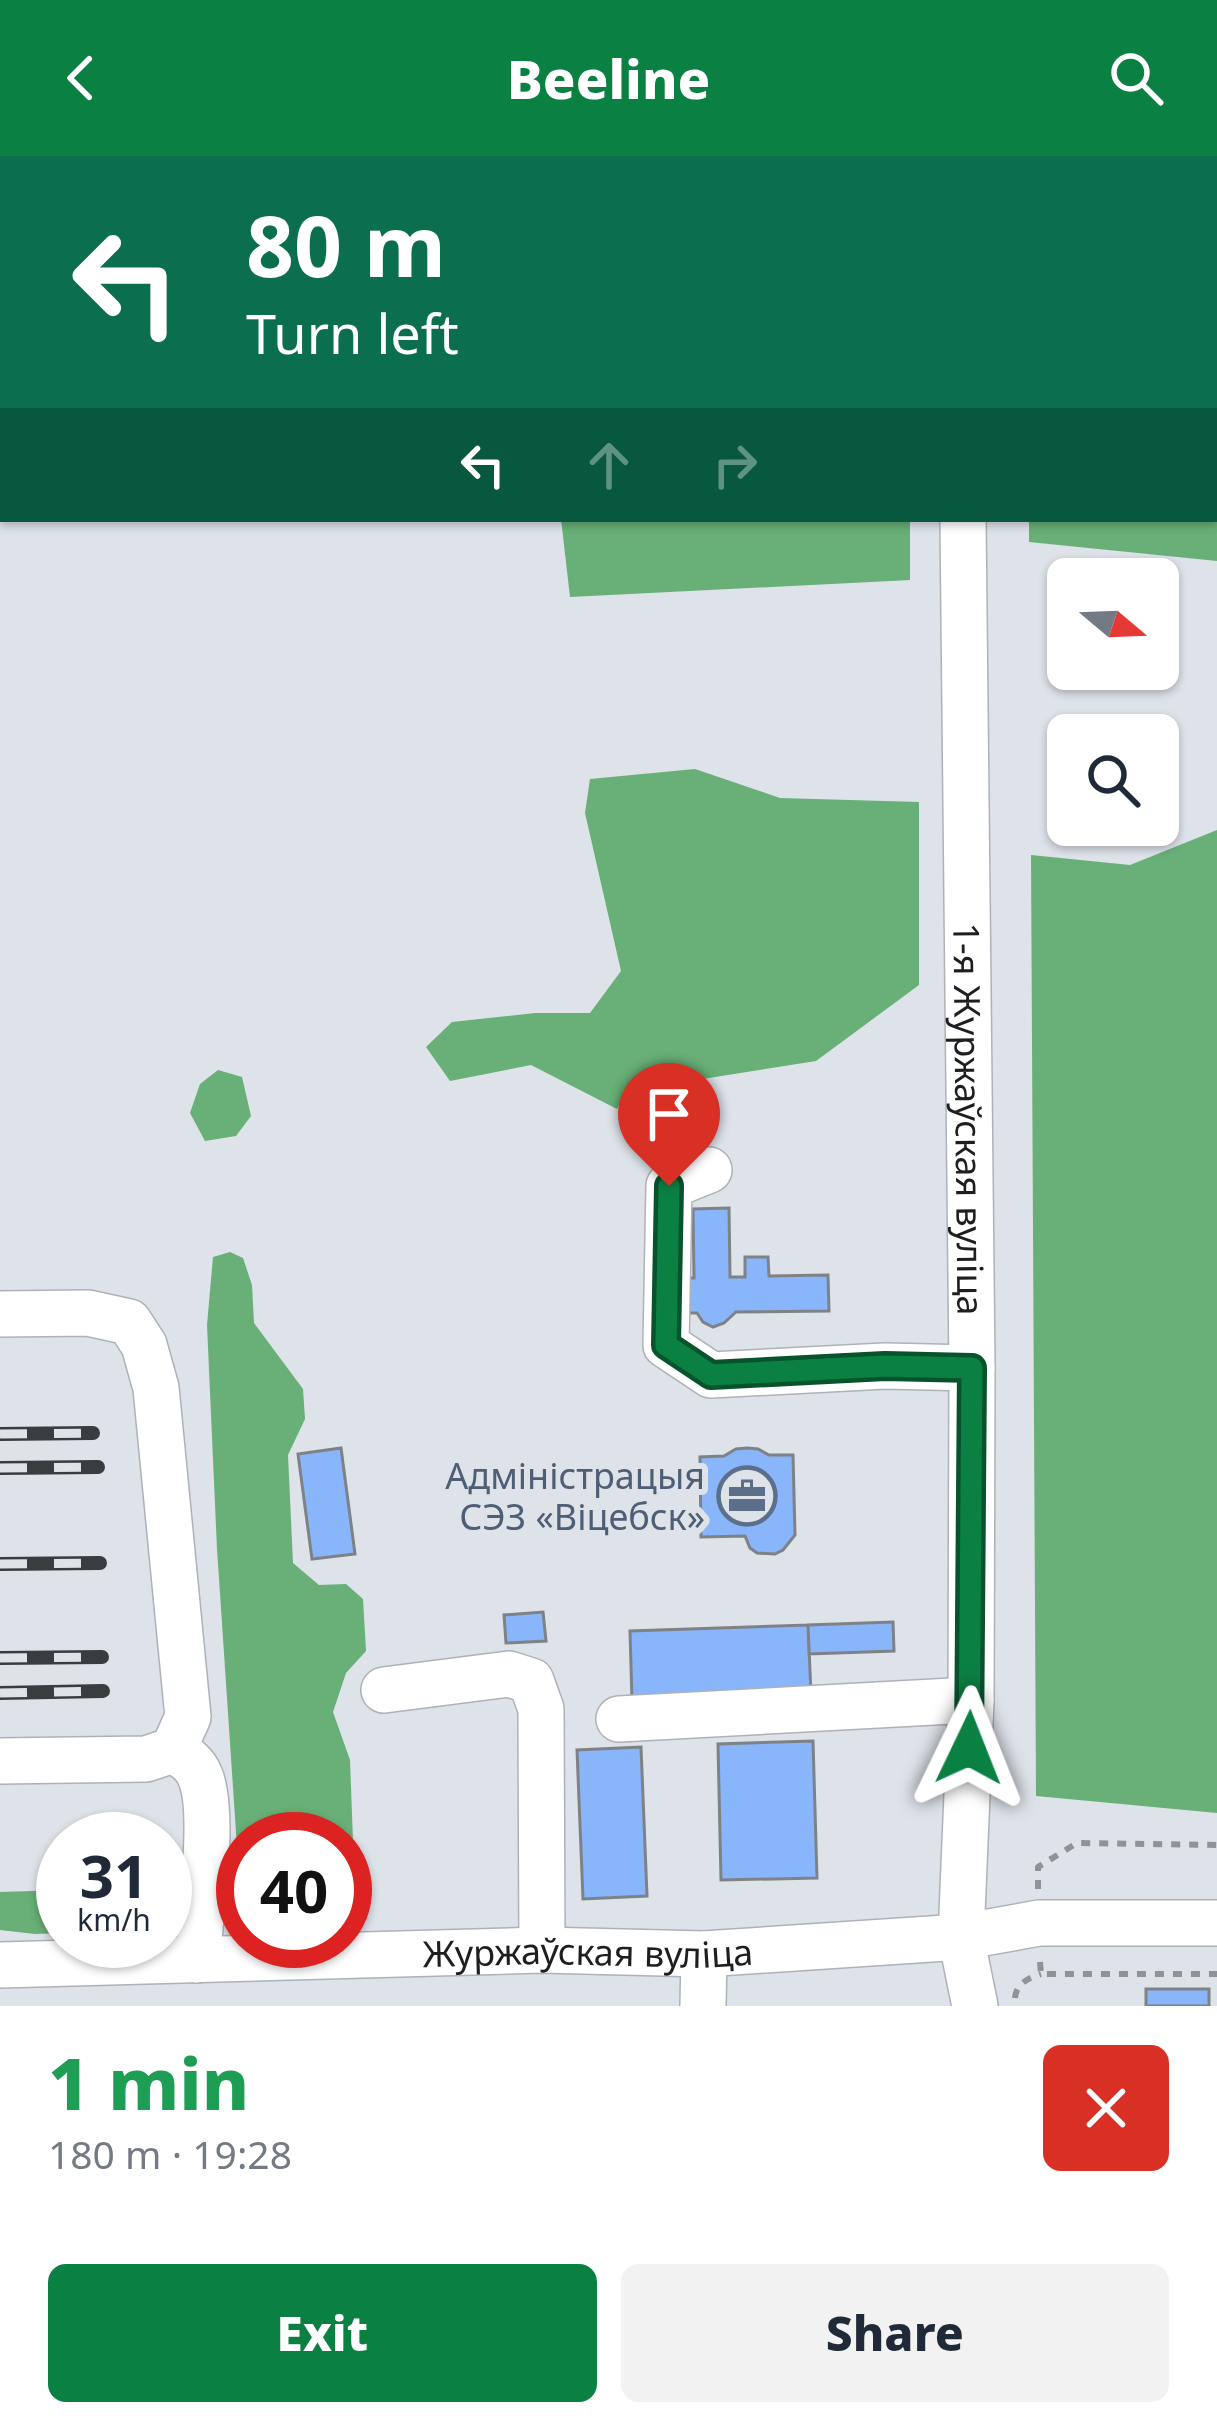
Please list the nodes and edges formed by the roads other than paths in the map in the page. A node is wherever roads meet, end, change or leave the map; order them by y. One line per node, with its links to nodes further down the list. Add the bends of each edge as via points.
1 (963, 522): 4 (street, 1-я Журжаўская вуліца)
2 (709, 1170): 4 (street, via 669,1186 666,1345 711,1375)
3 (0, 1314): 8 (street, via 88,1313 129,1322 144,1345 156,1388 188,1717)
4 (972, 1368): 6 (street, 1-я Журжаўская вуліца)
5 (384, 1690): 12 (street, via 509,1674 531,1681 541,1709)
6 (971, 1700): 7 (street); 11 (street, 1-я Журжаўская вуліца)
7 (619, 1719)
8 (173, 1750): 9 (street, via 146,1759); 14 (street, via 202,1780 207,1827)
9 (0, 1761)
10 (1217, 1923): 11 (street, Журжаўская вуліца, via 1039,1923)
11 (961, 1937): 13 (street, Журжаўская вуліца); 17 (street, 1-я Журжаўская вуліца)
12 (542, 1950): 13 (street, Журжаўская вуліца); 14 (street, Журжаўская вуліца)
13 (704, 1954): 16 (street)
14 (197, 1960): 15 (street, Журжаўская вуліца)
15 (24, 1978)
16 (703, 2006)
17 (975, 2006)

